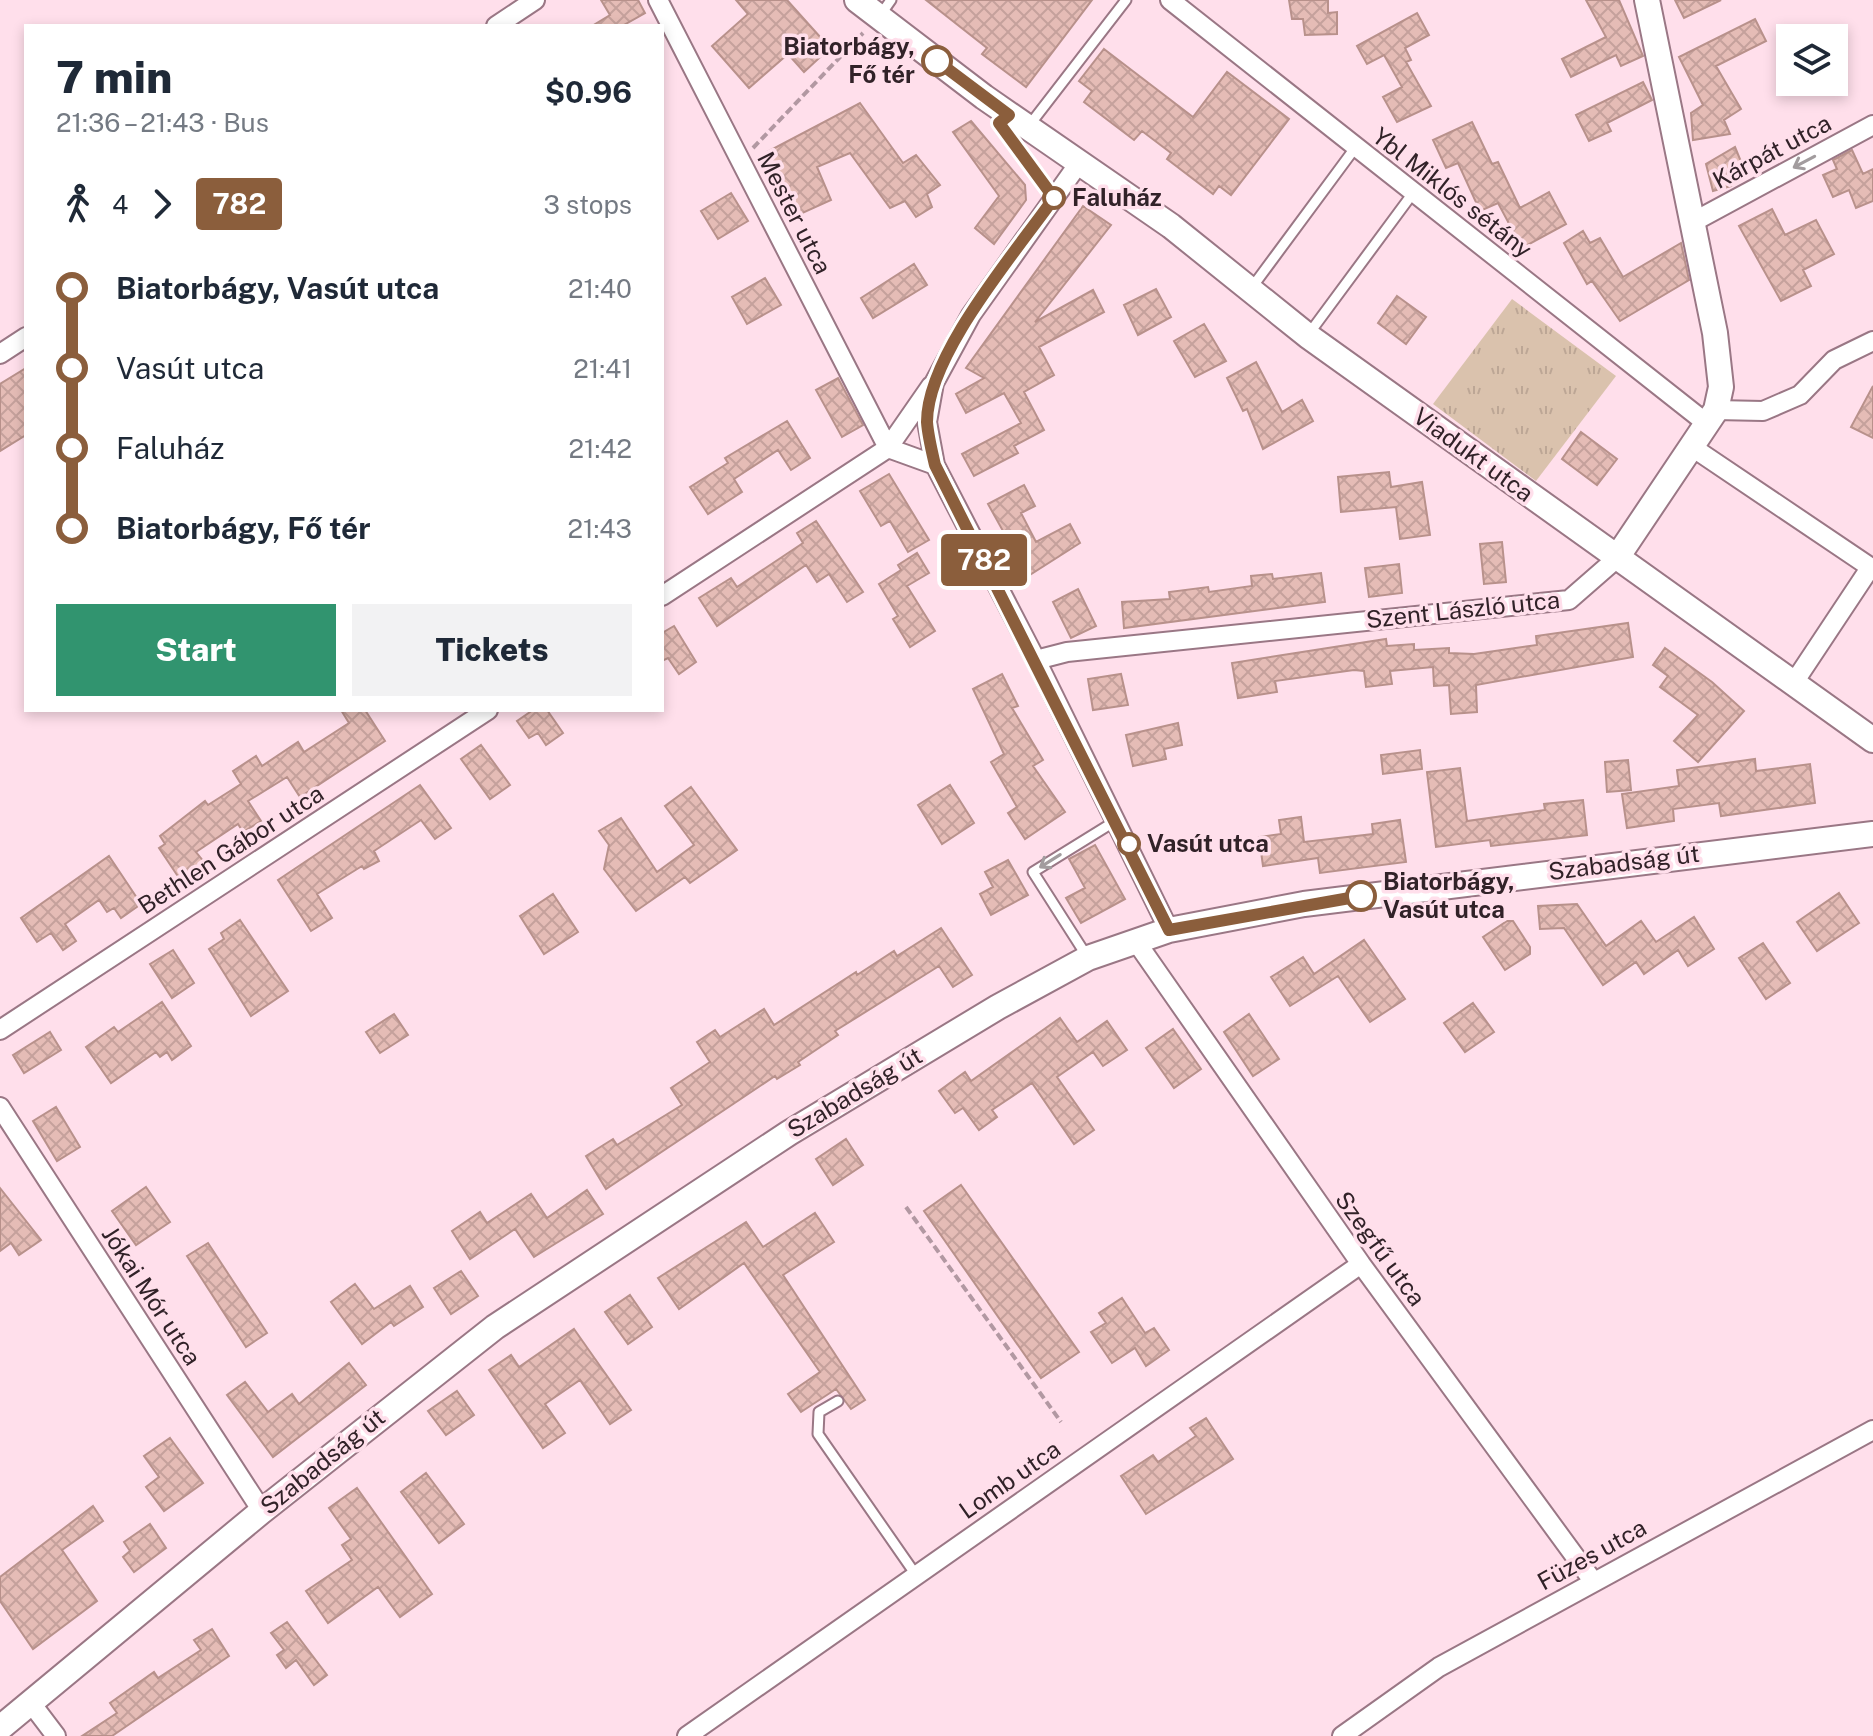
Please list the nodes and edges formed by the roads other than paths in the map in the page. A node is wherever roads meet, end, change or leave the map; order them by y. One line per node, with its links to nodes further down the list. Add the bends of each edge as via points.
1 (535, 0): 8 (street)
2 (658, 0): 24 (street, Mester utca)
3 (857, 0): 7 (main road, Viadukt utca)
4 (1126, 0): 9 (lane)
5 (1170, 0): 11 (street, Ybl Miklós sétány)
6 (1647, 0): 15 (main road, Szent László utca)
7 (885, 8): 9 (main road, Viadukt utca)
8 (499, 24)
9 (1019, 121): 12 (main road, Viadukt utca); 14 (lane, via 999,123)
10 (1873, 125): 15 (street, Kárpát utca, one-way to 15)
11 (1355, 148): 13 (street, Ybl Miklós sétány); 16 (lane)
12 (1079, 163): 14 (street); 16 (main road, Viadukt utca, via 1171,226)
13 (1413, 193): 17 (lane); 22 (street, Ybl Miklós sétány)
14 (1054, 198): 21 (street, via 971,315)
15 (1693, 222): 22 (main road, Szent László utca, via 1721,387)
16 (1250, 290): 17 (main road, Viadukt utca)
17 (1308, 336): 26 (main road, Viadukt utca)
18 (24, 338): 20 (street)
19 (1873, 341): 22 (street, via 1834,360 1800,395 1763,411)
20 (0, 354)
21 (934, 383): 24 (street); 25 (street, via 927,422)
22 (1711, 416): 23 (main road, Szent László utca)
23 (1692, 447): 26 (main road, Szent László utca); 27 (street)
24 (888, 448): 25 (street); 28 (street)
25 (935, 465): 29 (street)
26 (1616, 559): 29 (street, Szent László utca, via 1569,600 1067,652); 30 (main road, Viadukt utca)
27 (1872, 569): 30 (street)
28 (664, 595)
29 (1036, 660): 33 (street)
30 (1793, 684): 32 (main road, Viadukt utca)
31 (485, 712): 38 (street, Bethlen Gábor utca)
32 (1873, 740)
33 (1117, 820): 35 (street); 37 (lane, one-way to 37, via 1033,872)
34 (1873, 834): 35 (main road, Szabadság út, via 1304,904)
35 (1169, 930): 36 (main road, Szabadság út)
36 (1135, 940): 37 (main road, Szabadság út); 40 (street, Szegfű utca)
37 (1088, 958): 43 (main road, Szabadság út, via 789,1133 495,1327)
38 (0, 1030)
39 (0, 1107): 43 (street, Jókai Mór utca)
40 (1361, 1264): 44 (street, Lomb utca); 45 (street, Szegfű utca)
41 (838, 1401): 44 (lane, via 819,1412 818,1434)
42 (1873, 1430): 45 (street, Füzes utca)
43 (262, 1511): 46 (main road, Szabadság út)
44 (916, 1575): 49 (street, Lomb utca)
45 (1593, 1581): 50 (street, Füzes utca, via 1439,1667)
46 (31, 1703): 47 (main road, Szabadság út); 48 (street)
47 (0, 1728)
48 (56, 1736)
49 (687, 1736)
50 (1342, 1736)

